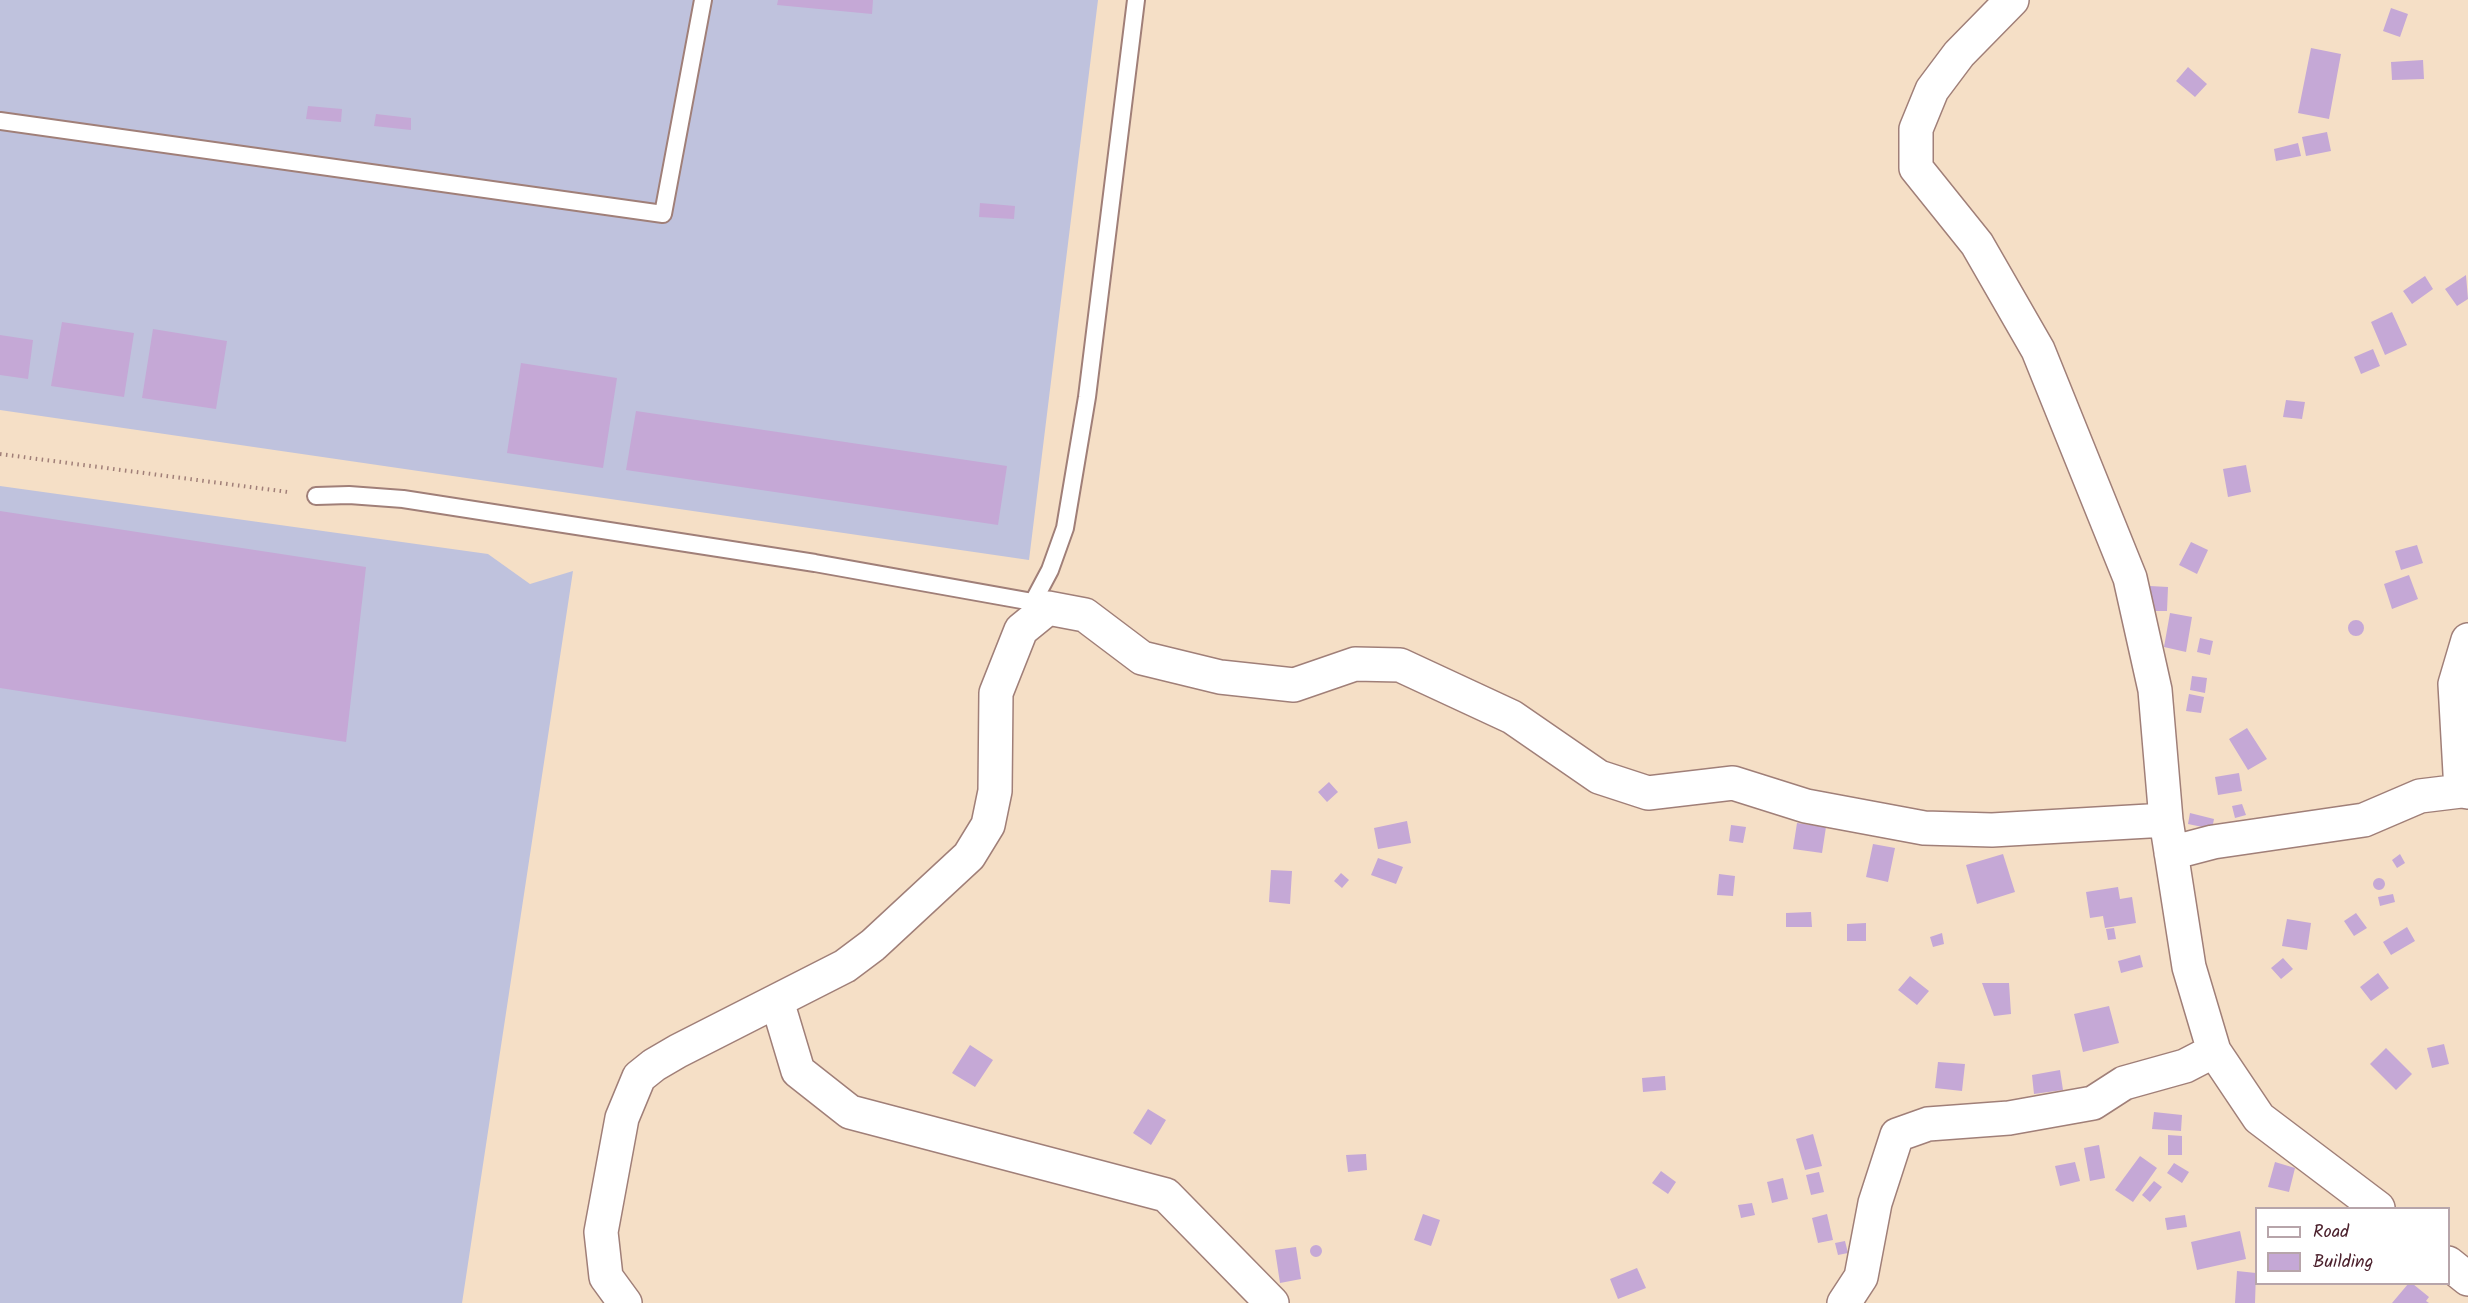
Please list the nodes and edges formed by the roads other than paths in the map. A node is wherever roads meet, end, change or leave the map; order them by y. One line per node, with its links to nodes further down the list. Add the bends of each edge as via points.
1 (704, 0): 4 (lane, via 663,214)
2 (1136, 0): 6 (lane, via 1087,397 1067,517)
3 (2012, 0): 9 (street, via 1959,54 1932,90 1916,129 1916,168 1977,244 2038,350 2130,578 2155,690)
4 (0, 121)
5 (316, 496): 6 (lane, via 414,501 815,563)
6 (1041, 605): 9 (street, via 1085,615 1142,658 1220,676 1294,685 1355,664 1400,665 1512,717 1599,777 1648,793 1733,783 1806,806 1924,828 1992,830); 11 (street, via 1021,630 996,693 995,791 988,825 969,856 873,945 845,966)
7 (2468, 640): 8 (street, via 2455,684)
8 (2465, 791): 10 (street, via 2420,796 2364,820 2213,842)
9 (2166, 820): 10 (street)
10 (2171, 853): 12 (street, via 2189,967)
11 (777, 1001): 16 (street, via 678,1051 639,1077 622,1118 601,1232 606,1277); 17 (street, via 798,1071 850,1112 1166,1195)
12 (2214, 1052): 13 (street, via 2259,1118); 18 (street, via 2185,1066 2124,1083 2093,1103 2021,1116 1928,1124 1897,1135 1875,1203 1861,1277)
13 (2375, 1207)
14 (2450, 1265): 15 (street)
15 (2468, 1279)
16 (626, 1303)
17 (1272, 1303)
18 (1844, 1303)

